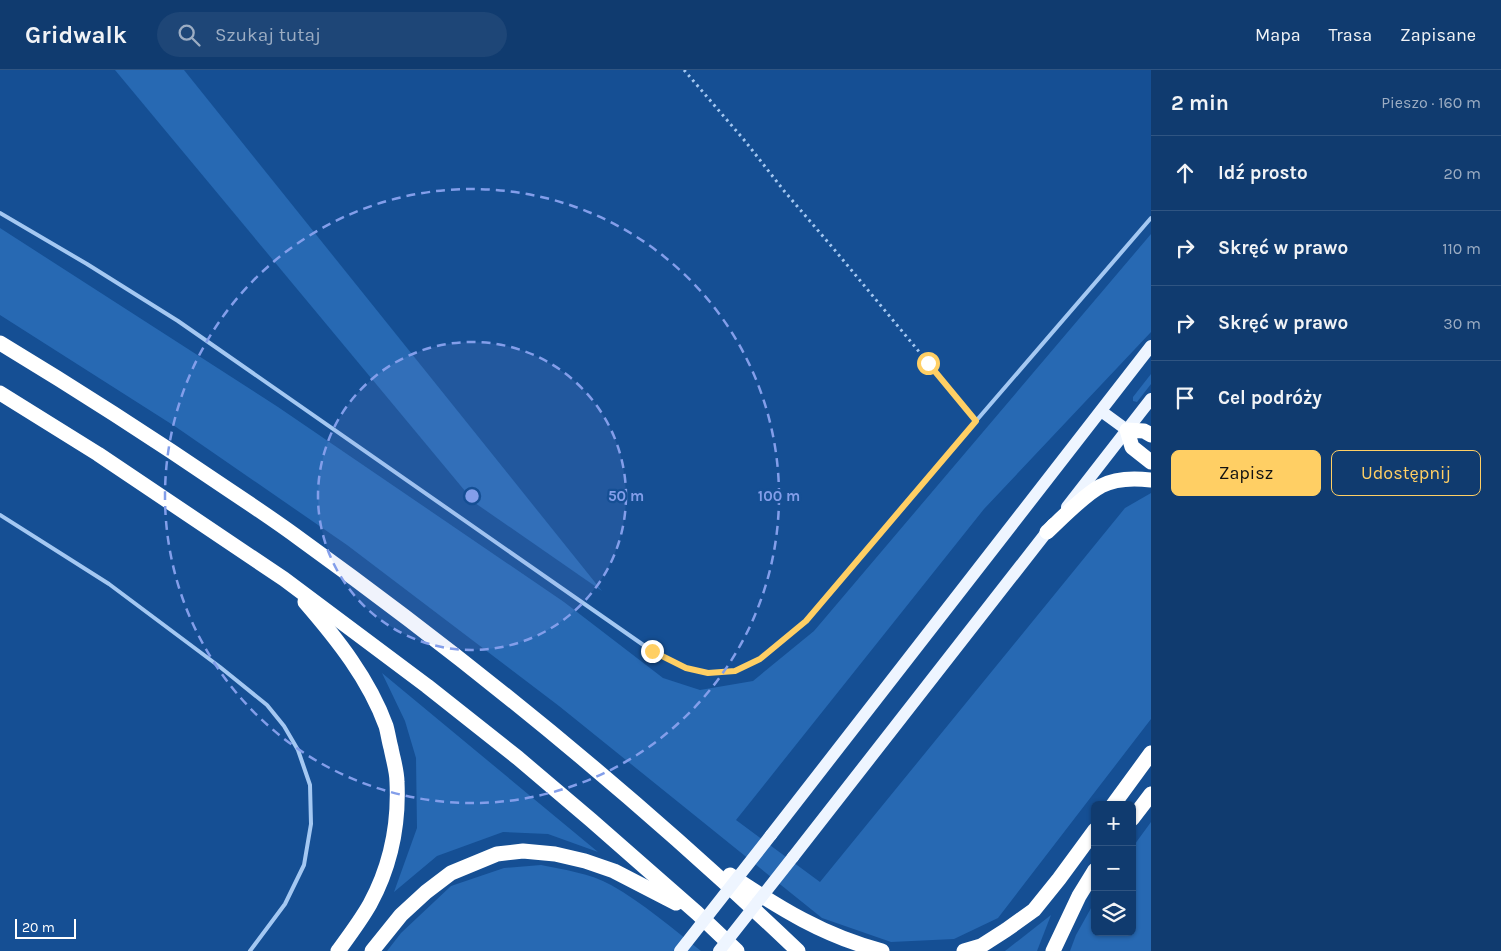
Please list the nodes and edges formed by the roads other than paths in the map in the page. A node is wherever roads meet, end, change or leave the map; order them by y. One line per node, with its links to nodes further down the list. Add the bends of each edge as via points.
1 (0, 213): 2 (lane, via 178,321 652,651 686,668 708,673 735,671 760,659 806,621)
2 (1151, 218)
3 (0, 342): 20 (highway, via 127,421 300,538 547,727)
4 (1151, 346): 7 (main road)
5 (0, 393): 14 (highway)
6 (1151, 399): 8 (main road)
7 (1101, 411): 8 (main road); 26 (main road, bridge)
8 (1127, 430): 9 (highway); 10 (highway, via 1132,447); 13 (main road)
9 (1151, 435)
10 (1151, 462)
11 (1151, 480): 13 (highway, via 1140,478 1100,486)
12 (0, 515): 23 (lane, via 109,584 267,705 298,750 310,785 311,824 304,865 285,904)
13 (1047, 532): 27 (main road, bridge)
14 (284, 578): 22 (highway, via 518,758); 24 (highway, via 340,645 375,701 386,727 397,781 393,841 383,875 370,904)
15 (1151, 753): 17 (highway)
16 (1151, 794): 18 (highway)
17 (1117, 801)
18 (1136, 814)
19 (1091, 835): 31 (highway, via 1034,910 981,946)
20 (682, 844): 29 (highway); 30 (highway, via 796,918)
21 (1091, 876): 32 (highway)
22 (697, 913): 25 (highway, via 614,871 585,861 523,851 497,854 451,873 426,892 401,915); 28 (highway)
23 (250, 951)
24 (338, 951)
25 (372, 951)
26 (680, 951)
27 (719, 951)
28 (738, 951)
29 (798, 951)
30 (882, 951)
31 (964, 951)
32 (1053, 951)

